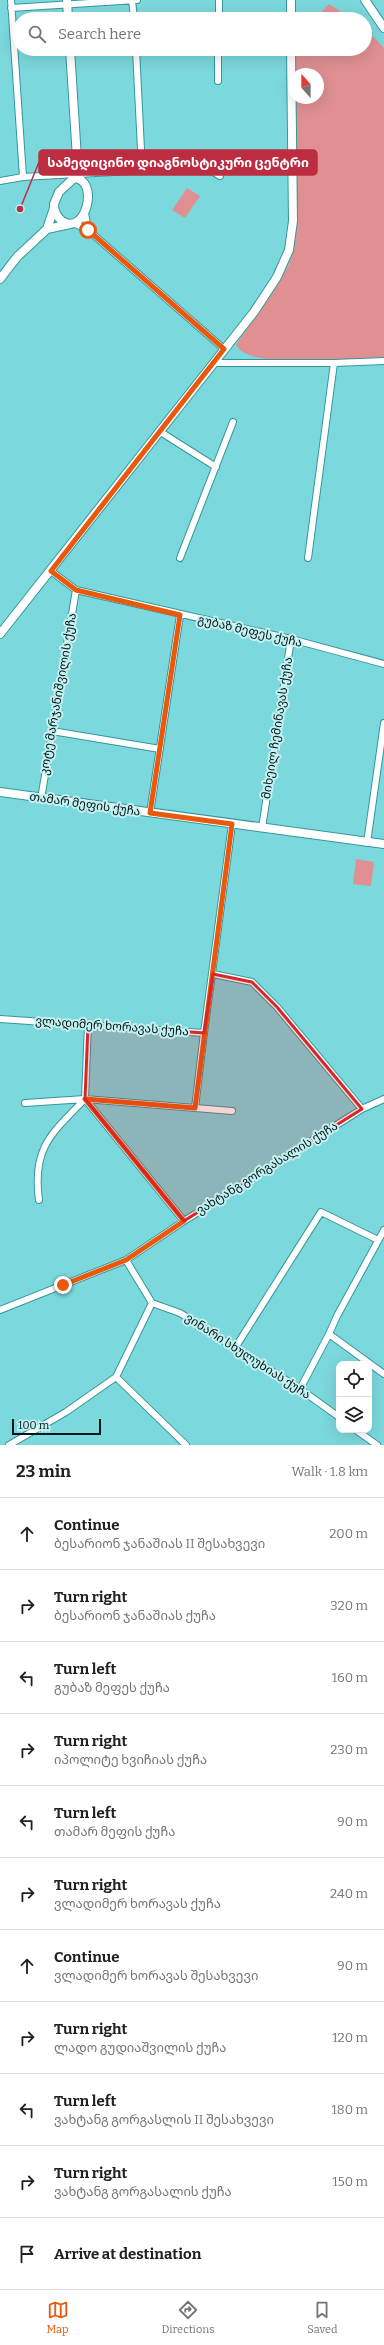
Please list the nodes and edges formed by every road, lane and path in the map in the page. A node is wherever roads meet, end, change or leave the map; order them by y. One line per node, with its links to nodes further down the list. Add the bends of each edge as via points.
1 (11, 0): 8 (street)
2 (132, 0): 3 (street); 7 (street); 11 (street)
3 (137, 0)
4 (218, 0): 12 (street)
5 (291, 0): 13 (street)
6 (365, 0): 14 (street)
7 (67, 2): 8 (street); 10 (street)
8 (12, 8): 9 (street)
9 (12, 12)
10 (68, 12)
11 (133, 12)
12 (219, 12)
13 (291, 12)
14 (384, 28)
15 (15, 56): 24 (street)
16 (70, 56): 22 (street)
17 (136, 56): 21 (street)
18 (218, 56): 20 (street)
19 (291, 56): 34 (street, via 293,221 289,250 277,277)
20 (218, 81)
21 (142, 170): 22 (street); 23 (street, via 205,167)
22 (78, 174): 24 (street); 26 (street); 27 (street)
23 (220, 176)
24 (23, 177): 25 (street)
25 (0, 181)
26 (68, 181): 27 (street, via 78,178); 28 (street, via 59,192)
27 (86, 185): 29 (street, via 88,201)
28 (54, 208): 30 (street, via 61,220); 31 (street)
29 (85, 213): 30 (street); 32 (street)
30 (72, 223): 31 (street); 32 (street)
31 (47, 229): 33 (street, via 17,257)
32 (88, 230): 34 (street)
33 (0, 278)
34 (224, 349): 37 (street)
35 (384, 361): 36 (street)
36 (334, 363): 37 (street); 42 (street)
37 (213, 364): 39 (street)
38 (233, 422): 40 (street)
39 (159, 431): 40 (street); 43 (street)
40 (216, 467): 41 (street)
41 (180, 558)
42 (308, 558)
43 (51, 571): 44 (street, გუბაზ მეფეს ქუჩა); 46 (street)
44 (76, 590): 45 (street, გუბაზ მეფეს ქუჩა); 50 (street, კოტე მარჯანიშვილის ქუჩა)
45 (180, 615): 47 (street, გუბაზ მეფეს ქუჩა); 51 (street)
46 (0, 634)
47 (291, 639): 48 (street, გუბაზ მეფეს ქუჩა); 56 (street, მიხეილ ჩემინავას ქუჩა)
48 (384, 664)
49 (384, 723): 57 (street)
50 (52, 732): 51 (street); 53 (street, კოტე მარჯანიშვილის ქუჩა)
51 (160, 749): 54 (street)
52 (0, 792): 53 (street, თამარ მეფის ქუჩა)
53 (41, 798): 54 (street, თამარ მეფის ქუჩა)
54 (150, 813): 55 (street, თამარ მეფის ქუჩა)
55 (232, 824): 56 (street, თამარ მეფის ქუჩა); 59 (street, ვლადიმერ ხორავას ქუჩა)
56 (262, 828): 57 (street, თამარ მეფის ქუჩა)
57 (367, 843): 58 (street, თამარ მეფის ქუჩა)
58 (384, 844)
59 (213, 974): 62 (street, ვლადიმერ ხორავას ქუჩა); 67 (street, via 252,982 285,1016)
60 (0, 1019): 61 (street, ვლადიმერ ხორავას ქუჩა)
61 (88, 1024): 62 (street, ვლადიმერ ხორავას ქუჩა); 63 (street)
62 (204, 1033): 66 (street)
63 (85, 1099): 65 (street); 66 (street); 69 (street, via 53,1131 41,1152 37,1167); 70 (street)
64 (384, 1099): 67 (street, ვახტანგ გორგასალის ქუჩა)
65 (25, 1103)
66 (195, 1108): 68 (street)
67 (362, 1109): 70 (street, ვახტანგ გორგასალის ქუჩა)
68 (232, 1111)
69 (39, 1200)
70 (184, 1221): 73 (street, ვახტანგ გორგასალის ქუჩა)
71 (384, 1230): 72 (street)
72 (378, 1240): 76 (street); 77 (street, via 321,1212)
73 (126, 1260): 74 (street); 75 (street, ვახტანგ გორგასალის ქუჩა)
74 (152, 1303): 77 (street, ვინარი სხულუხიას ქუჩა, via 180,1313); 79 (street)
75 (0, 1310)
76 (329, 1334): 78 (street); 80 (street)
77 (236, 1348): 80 (street, ვინარი სხულუხიას ქუჩა)
78 (384, 1374)
79 (116, 1376): 83 (street, via 66,1412); 84 (street)
80 (300, 1390): 81 (street, ვინარი სხულუხიას ქუჩა)
81 (336, 1416)
82 (360, 1433): 85 (street)
83 (9, 1445)
84 (186, 1445)
85 (377, 1445)

